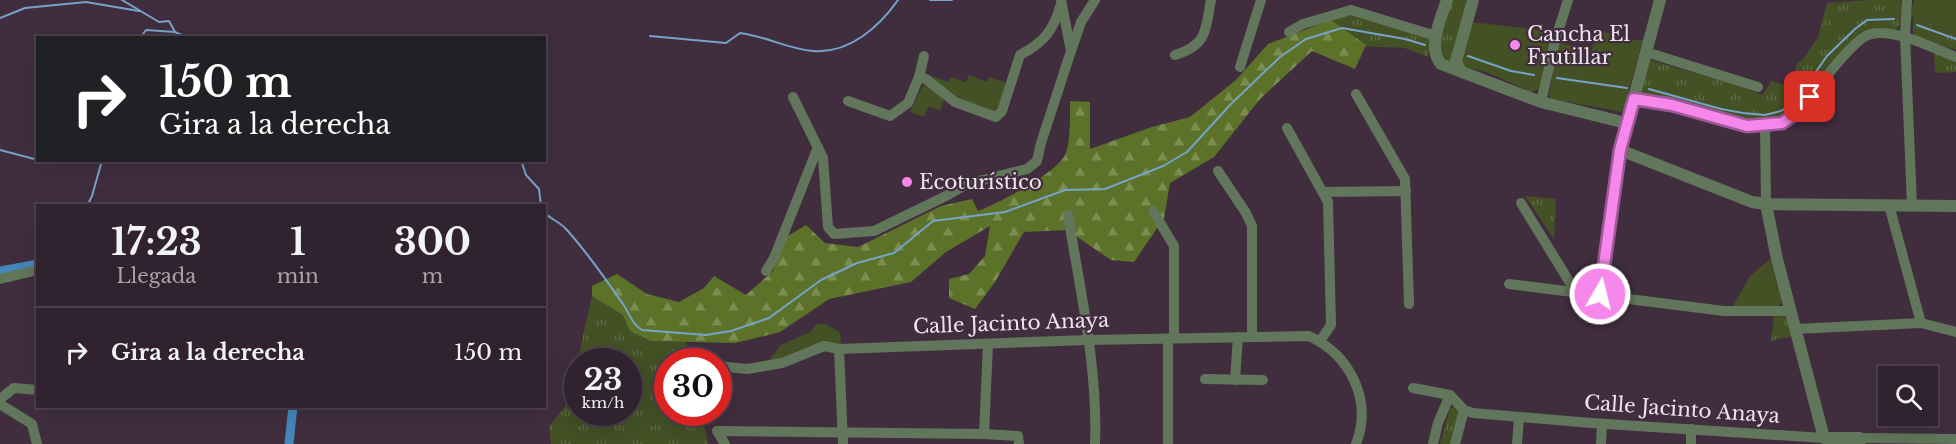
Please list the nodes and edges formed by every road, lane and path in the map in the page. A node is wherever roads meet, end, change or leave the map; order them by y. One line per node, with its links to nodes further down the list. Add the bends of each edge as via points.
1 (1095, 0): 14 (street)
2 (1212, 0): 16 (street, via 1204,38 1189,51)
3 (1262, 0): 19 (street)
4 (1447, 0): 12 (street)
5 (1473, 0): 20 (street, via 1456,61)
6 (1568, 0): 27 (street)
7 (1660, 0): 15 (street)
8 (1907, 0): 13 (street)
9 (1061, 2): 14 (street); 21 (street, via 1054,26 1036,47 1020,55 1002,111 996,117 956,102)
10 (1353, 5): 11 (street); 12 (street)
11 (1289, 32)
12 (1436, 36): 20 (street, via 1438,61)
13 (1905, 36): 18 (street); 29 (street, via 1869,35 1835,66 1798,112 1782,123); 39 (street)
14 (1071, 51): 31 (street, via 1037,161 1027,169 967,184 874,231 834,234 828,227 823,158)
15 (1646, 52): 22 (street); 25 (street)
16 (1175, 55)
17 (924, 56): 21 (street)
18 (1956, 57)
19 (1240, 67)
20 (1460, 70): 27 (street)
21 (919, 78): 26 (street, via 908,103 890,116)
22 (1758, 87)
23 (1356, 94): 34 (street, via 1405,179)
24 (793, 97): 31 (street)
25 (1634, 99): 28 (street); 29 (street, via 1747,126)
26 (848, 101)
27 (1541, 102): 28 (street)
28 (1626, 123): 32 (street)
29 (1765, 126): 37 (street)
30 (1287, 128): 35 (street)
31 (818, 147): 44 (street)
32 (1620, 150): 37 (street, via 1737,198); 48 (street)
33 (1218, 171): 54 (street, via 1252,226)
34 (1406, 191): 35 (street); 49 (street)
35 (1324, 192): 58 (street, via 1328,202 1331,325)
36 (1521, 203): 47 (street)
37 (1766, 204): 38 (street); 50 (street)
38 (1889, 205): 39 (street); 51 (street)
39 (1912, 206): 40 (street)
40 (1956, 206)
41 (1153, 211): 56 (street, via 1174,246)
42 (1068, 215): 57 (street)
43 (36, 270): 45 (street)
44 (766, 271)
45 (0, 279)
46 (1509, 284): 47 (street)
47 (1575, 291): 48 (street)
48 (1600, 294): 50 (street, via 1724,311)
49 (1409, 304)
50 (1791, 311): 52 (street)
51 (1921, 323): 52 (street); 53 (street)
52 (1795, 329): 76 (street)
53 (1956, 332)
54 (1252, 336): 55 (street, Calle Jacinto Anaya); 58 (street, Calle Jacinto Anaya, via 1309,336)
55 (1238, 337): 56 (street, Calle Jacinto Anaya); 63 (street)
56 (1171, 338): 57 (street, Calle Jacinto Anaya); 84 (street)
57 (1088, 340): 59 (street, Calle Jacinto Anaya); 83 (street)
58 (1320, 341): 85 (street, via 1340,359 1356,383 1363,417)
59 (988, 344): 60 (street, Calle Jacinto Anaya); 75 (street)
60 (839, 349): 61 (street, Calle Jacinto Anaya, via 824,346 782,363); 74 (street)
61 (732, 367)
62 (1205, 379): 63 (street)
63 (1235, 380): 64 (street)
64 (1263, 380)
65 (1413, 388): 67 (street)
66 (36, 390): 68 (street, via 14,388)
67 (1450, 395): 70 (street); 86 (street)
68 (0, 399)
69 (0, 404): 80 (street, via 32,424)
70 (1464, 410): 71 (street, Calle Jacinto Anaya); 87 (street)
71 (1519, 417): 72 (street, Calle Jacinto Anaya); 88 (street)
72 (1602, 424): 73 (street, Calle Jacinto Anaya); 89 (street)
73 (1691, 429): 76 (street, Calle Jacinto Anaya); 90 (street)
74 (843, 431): 75 (street); 81 (street, via 717,431); 82 (street)
75 (984, 434): 78 (street)
76 (1824, 438): 79 (street, Calle Jacinto Anaya)
77 (1956, 439): 79 (street, Calle Jacinto Anaya)
78 (1018, 440)
79 (1860, 441)
80 (37, 444)
81 (725, 444)
82 (843, 444)
83 (1095, 444)
84 (1167, 444)
85 (1356, 444)
86 (1433, 444)
87 (1455, 444)
88 (1517, 444)
89 (1601, 444)
90 (1691, 444)

